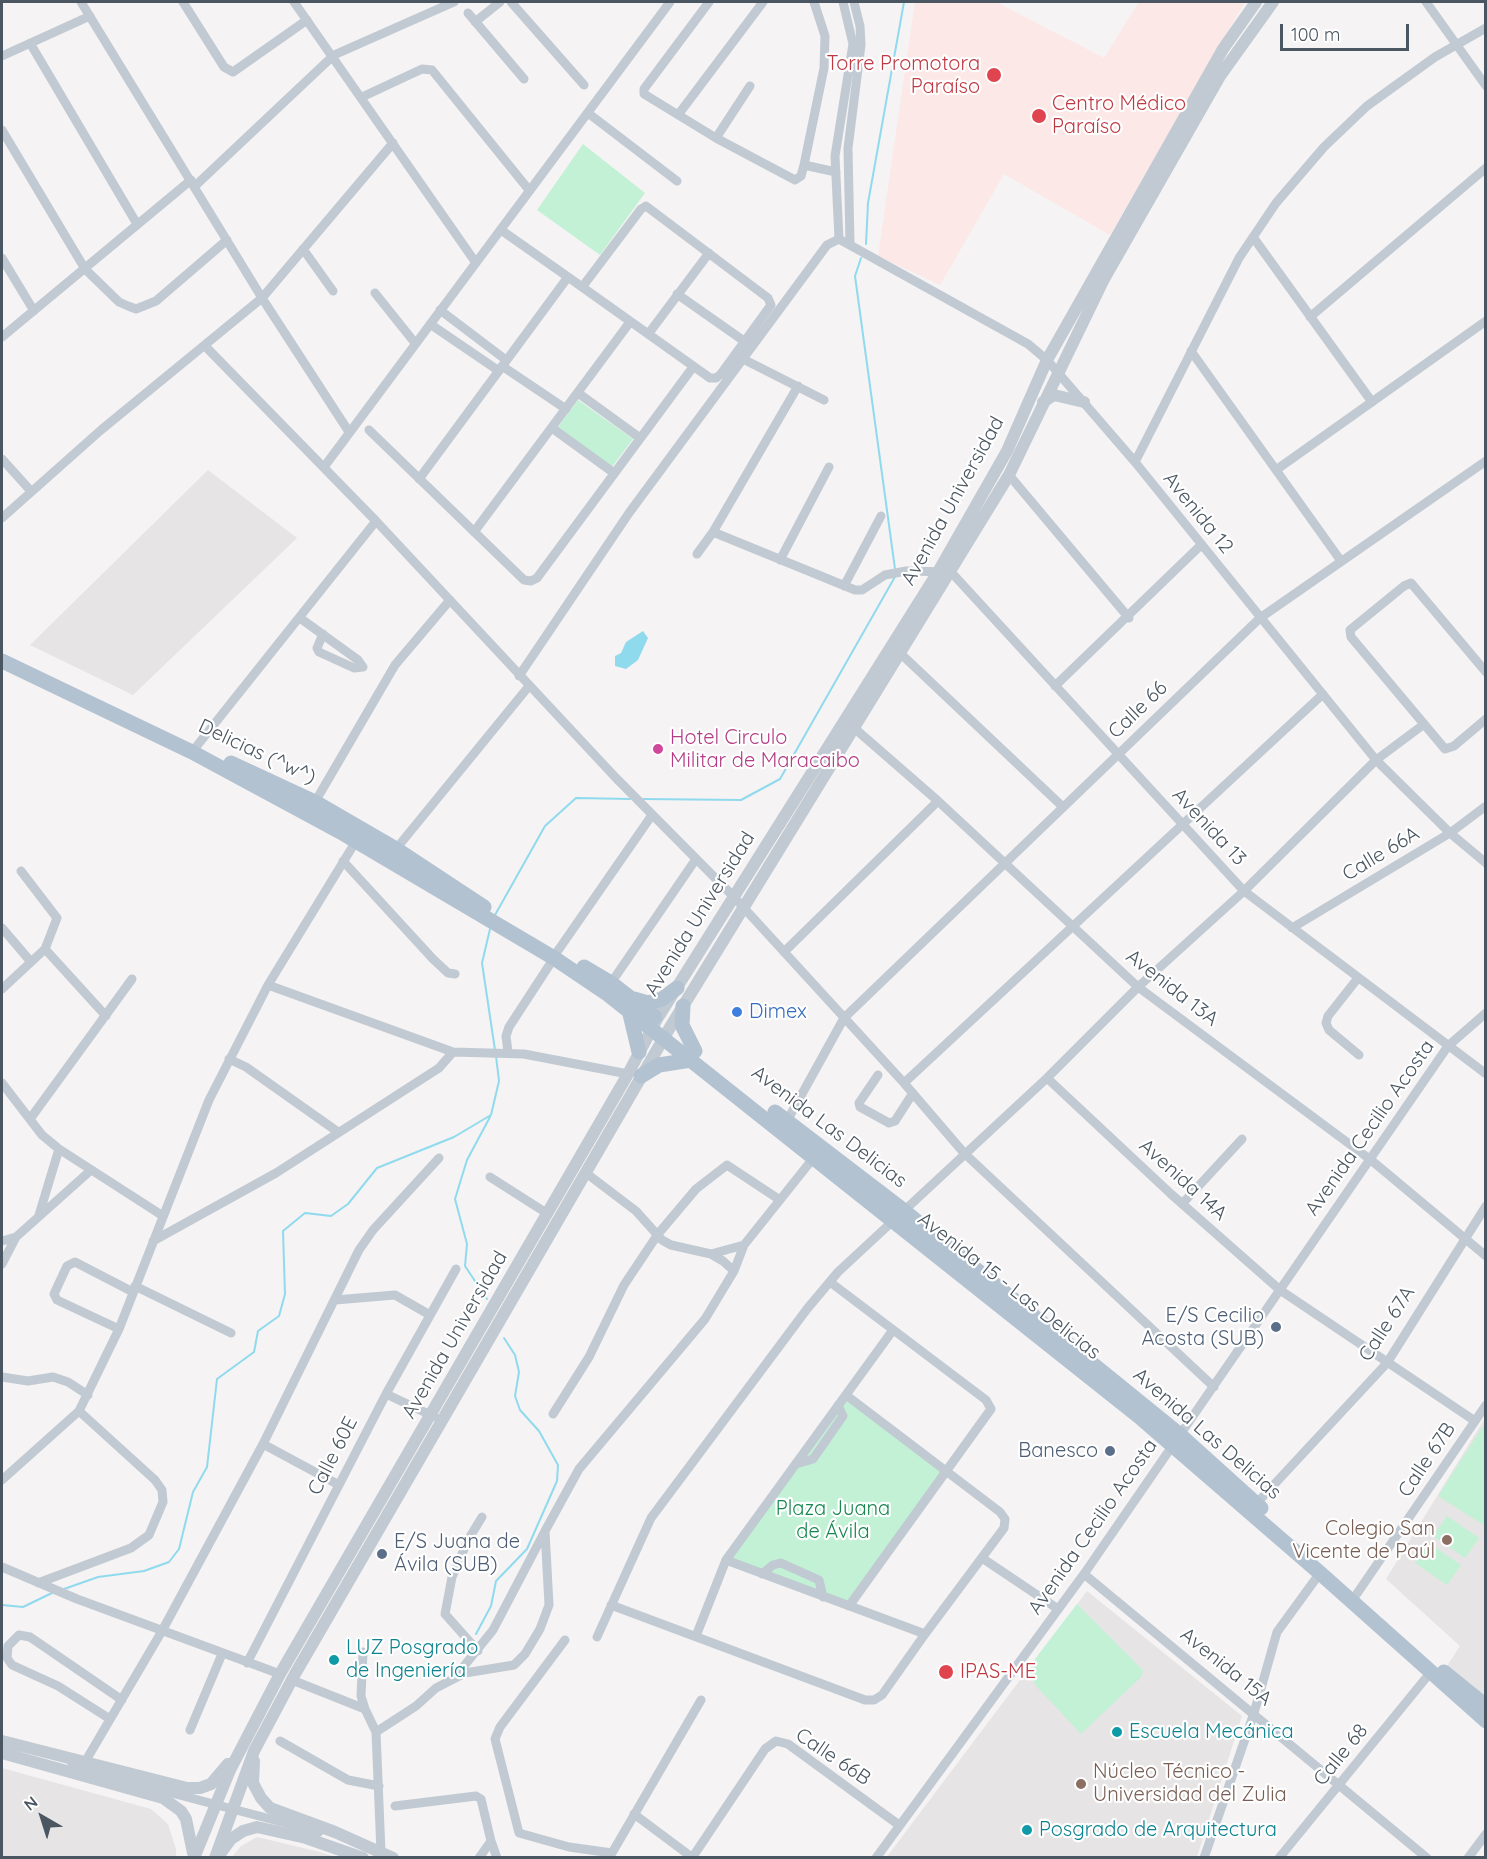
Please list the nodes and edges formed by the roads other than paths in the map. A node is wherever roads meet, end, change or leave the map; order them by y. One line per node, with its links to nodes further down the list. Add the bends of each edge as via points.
1 (81, 2): 17 (street)
2 (183, 2): 18 (street, via 224,67 233,72)
3 (294, 2): 18 (street)
4 (454, 2): 23 (street)
5 (500, 2): 19 (street)
6 (511, 2): 26 (street)
7 (670, 2): 30 (street)
8 (709, 2): 31 (street, via 644,89 647,97)
9 (763, 2): 31 (street)
10 (814, 2): 35 (street, via 822,22 826,52)
11 (843, 2): 37 (street, via 853,44)
12 (855, 2): 46 (street, via 861,45 848,148)
13 (1256, 2): 71 (street, Avenida Universidad, via 1223,49)
14 (1273, 2): 74 (street, Avenida Universidad, via 1220,76 1104,279)
15 (1426, 2): 22 (street)
16 (468, 13): 19 (street)
17 (90, 16): 21 (street); 39 (street)
18 (307, 20): 23 (street)
19 (475, 22): 25 (street)
20 (1485, 28): 22 (street)
21 (30, 43): 24 (street); 41 (street)
22 (1456, 44): 28 (street); 43 (street, via 1367,106 1324,147 1276,203)
23 (334, 55): 29 (street); 39 (street)
24 (2, 56)
25 (525, 79)
26 (584, 85)
27 (750, 86): 33 (street)
28 (1485, 86)
29 (362, 97): 34 (street); 40 (street, via 422,69 432,70)
30 (588, 113): 38 (street); 40 (street)
31 (678, 115): 33 (street)
32 (2, 129): 51 (street)
33 (716, 138): 35 (street, via 795,180 801,176)
34 (393, 143): 47 (street); 50 (street)
35 (804, 165): 37 (street)
36 (1485, 168): 60 (street)
37 (836, 172): 45 (street)
38 (677, 181)
39 (193, 183): 41 (street); 44 (street)
40 (529, 190): 42 (street)
41 (138, 224): 51 (street)
42 (501, 230): 50 (street); 52 (street)
43 (1253, 237): 60 (street); 69 (street)
44 (227, 240): 51 (street, via 156,301 136,309 119,302); 57 (street)
45 (839, 240): 46 (street, Avenida 12); 70 (street, via 827,245)
46 (850, 243): 71 (street, Avenida 12, via 1028,344)
47 (303, 249): 54 (street); 57 (street)
48 (709, 253): 53 (street, via 650,207 643,207); 56 (street); 66 (street, via 768,298 771,305)
49 (2, 258): 59 (street)
50 (476, 263): 58 (street)
51 (85, 269): 59 (street)
52 (568, 277): 53 (street); 72 (street)
53 (583, 286): 62 (street)
54 (333, 291)
55 (375, 293): 67 (street)
56 (677, 294): 64 (street); 66 (street)
57 (262, 298): 68 (street); 84 (street)
58 (440, 310): 63 (street); 72 (street)
59 (34, 311): 65 (street)
60 (1310, 317): 79 (street)
61 (1485, 321): 79 (street)
62 (630, 322): 64 (street); 76 (street)
63 (430, 324): 67 (street); 72 (street)
64 (649, 333): 73 (street)
65 (2, 338)
66 (744, 341): 73 (street, via 716,378)
67 (415, 343): 84 (street)
68 (205, 346): 89 (street); 95 (street)
69 (1191, 351): 88 (street); 91 (street)
70 (743, 359): 75 (street); 116 (street, via 629,513)
71 (1047, 360): 74 (street, Avenida 12); 105 (street, Avenida Universidad, via 1007,451)
72 (502, 366): 81 (street); 94 (street)
73 (693, 367): 85 (street)
74 (1057, 371): 78 (street, Avenida 12); 80 (street, Avenida Universidad)
75 (798, 386): 77 (street); 100 (street)
76 (578, 393): 81 (street); 85 (street)
77 (824, 400)
78 (1084, 402): 80 (street, via 1054,395); 88 (street, Avenida 12)
79 (1372, 402): 91 (street)
80 (1042, 403): 93 (street, Avenida Universidad)
81 (566, 409): 82 (street)
82 (552, 428): 92 (street); 99 (street)
83 (369, 430): 94 (street)
84 (349, 432): 89 (street)
85 (640, 438): 92 (street)
86 (2, 459): 95 (street)
87 (1485, 461): 104 (street, Calle 66)
88 (1135, 462): 101 (street, Avenida 12)
89 (324, 467): 98 (street)
90 (829, 467): 103 (street)
91 (1276, 470): 104 (street)
92 (614, 473): 99 (street, via 537,578 524,580)
93 (1009, 475): 105 (street, Avenida Universidad); 109 (street)
94 (419, 479): 99 (street)
95 (30, 490): 97 (street)
96 (881, 516): 106 (street)
97 (2, 518)
98 (376, 521): 107 (street); 108 (street)
99 (474, 532)
100 (713, 532): 102 (street); 103 (street)
101 (1201, 545): 109 (street); 110 (street, Avenida 12)
102 (698, 554)
103 (780, 560): 106 (street)
104 (1341, 561): 110 (street, Calle 66)
105 (944, 572): 106 (street, via 885,575 862,590); 113 (street, Avenida Universidad); 118 (street, Avenida 13); 141 (street, Avenida Universidad)
106 (844, 586)
107 (450, 600): 116 (street); 127 (street, via 395,665)
108 (300, 618): 111 (street); 123 (street)
109 (1129, 618): 118 (street)
110 (1260, 618): 119 (street, Avenida 12); 124 (street, Calle 66)
111 (322, 634): 111 (street, via 358,660 363,667 354,668 320,652 317,646)
112 (2, 651): 123 (main road, Delicias (^w^))
113 (900, 653): 122 (street, Avenida Universidad); 129 (street)
114 (2, 661): 123 (main road, Delicias (^w^))
115 (1485, 672): 121 (street, via 1411,583 1358,621 1350,630 1352,637)
116 (519, 676): 117 (street)
117 (529, 686): 130 (street); 134 (street)
118 (1055, 686): 124 (street, Avenida 13)
119 (1323, 694): 125 (street, Avenida 12); 131 (street)
120 (1485, 719): 121 (street, via 1445,749)
121 (1423, 724): 125 (street)
122 (853, 727): 126 (street, Avenida 13A); 142 (street, Avenida Universidad)
123 (194, 749): 127 (main road, Delicias (^w^)); 133 (main road, Delicias (^w^))
124 (1119, 753): 129 (street, Calle 66); 131 (street, Avenida 13)
125 (1376, 760): 132 (street, Avenida 12); 140 (street)
126 (938, 801): 138 (street, Avenida 13A); 148 (street)
127 (315, 802): 134 (main road, Delicias (^w^))
128 (1485, 806): 132 (street, Calle 66A)
129 (1063, 807): 138 (street, Calle 66)
130 (651, 814): 135 (street); 149 (street)
131 (1182, 826): 140 (street, Avenida 13); 145 (street)
132 (1450, 833): 137 (street, Avenida 12); 146 (street, Calle 66A)
133 (356, 841): 136 (street); 143 (main road, Delicias (^w^))
134 (396, 849): 143 (main road, Delicias (^w^))
135 (696, 858): 141 (street); 154 (street)
136 (343, 861): 151 (street, via 433,959); 155 (street)
137 (1485, 863)
138 (1004, 864): 145 (street, Avenida 13A); 163 (street, Calle 66)
139 (21, 871): 147 (street, via 57,918)
140 (1244, 891): 146 (street, Avenida 13); 156 (street)
141 (733, 896): 142 (street); 157 (street, Avenida Universidad)
142 (742, 907): 148 (street); 160 (street, Avenida Universidad)
143 (483, 912): 149 (main road, Avenida Las Delicias)
144 (2, 928): 150 (street)
145 (1073, 928): 156 (street, Avenida 13A); 177 (street)
146 (1292, 928): 152 (street, Avenida 13)
147 (45, 949): 150 (street); 162 (street)
148 (784, 952): 163 (street)
149 (555, 955): 154 (main road, Avenida Las Delicias); 159 (main road); 168 (street, via 509,1027)
150 (31, 962): 158 (street)
151 (455, 974)
152 (1358, 978): 165 (street, Avenida 13); 170 (street, via 1326,1023)
153 (132, 979): 162 (street)
154 (611, 983): 159 (main road, Avenida Las Delicias)
155 (268, 986): 166 (street); 171 (street)
156 (1138, 987): 175 (street); 187 (street, Avenida 13A)
157 (677, 988): 159 (main road, via 662,999); 164 (street, Avenida Universidad)
158 (2, 989)
159 (630, 1004): 164 (main road, Avenida Las Delicias); 167 (main road)
160 (683, 1006): 164 (street, Avenida Universidad); 169 (main road, via 682,1025)
161 (1485, 1013): 165 (street, Avenida Cecilio Acosta)
162 (106, 1016): 179 (street)
163 (844, 1018): 177 (street); 180 (street, Calle 66)
164 (661, 1028): 167 (street, Avenida Universidad); 169 (main road, Avenida Las Delicias); 174 (street, Avenida Universidad)
165 (1448, 1046): 173 (street, Avenida 13); 187 (street, Avenida Cecilio Acosta)
166 (453, 1052): 168 (street); 181 (street, via 439,1068)
167 (639, 1052): 174 (street, Avenida Universidad)
168 (504, 1053): 174 (street)
169 (693, 1055): 174 (main road); 180 (main road, Avenida Las Delicias); 185 (main road, Avenida 15 - Las Delicias)
170 (1359, 1055)
171 (230, 1059): 181 (street); 196 (street, via 204,1111)
172 (878, 1074): 178 (street, via 860,1107 889,1123 895,1121)
173 (1485, 1074)
174 (635, 1075): 189 (street, Avenida Universidad); 194 (street, Avenida Universidad)
175 (1047, 1078): 184 (street); 192 (street, Avenida 14A)
176 (2, 1083): 179 (street)
177 (904, 1083): 178 (street)
178 (914, 1094): 184 (street)
179 (30, 1119): 183 (street)
180 (787, 1121): 195 (main road, Avenida Las Delicias)
181 (338, 1132): 201 (street, via 276,1173)
182 (1242, 1139): 192 (street)
183 (59, 1149): 188 (street); 197 (street)
184 (964, 1153): 195 (street); 219 (street)
185 (815, 1156): 191 (street); 195 (main road, Avenida 15 - Las Delicias)
186 (439, 1158): 212 (street, via 373,1230)
187 (1371, 1161): 200 (street, Avenida 13A); 211 (street, Avenida Cecilio Acosta)
188 (90, 1171): 196 (street); 197 (street)
189 (586, 1173): 198 (street, via 636,1211); 226 (street, Avenida Universidad)
190 (490, 1177): 194 (street)
191 (780, 1200): 198 (street, via 732,1167 724,1166 696,1189); 203 (street)
192 (1182, 1204): 211 (street, Avenida 14A)
193 (1485, 1206): 200 (street, Calle 67A)
194 (548, 1214): 226 (street, Avenida Universidad)
195 (898, 1215): 209 (street); 228 (main road, Avenida Las Delicias)
196 (163, 1216): 201 (street)
197 (39, 1217): 199 (street)
198 (658, 1234): 204 (street, via 671,1245); 225 (street, via 624,1286 589,1357)
199 (16, 1237): 202 (street); 206 (street)
200 (1464, 1238): 205 (street, Avenida 13A); 217 (street, Calle 67A)
201 (153, 1241): 210 (street)
202 (2, 1242)
203 (744, 1245): 204 (street); 208 (street)
204 (711, 1254): 208 (street)
205 (1485, 1256)
206 (2, 1264)
207 (456, 1269): 213 (street, Calle 60E)
208 (734, 1272): 235 (street, via 705,1319 579,1469)
209 (830, 1282): 215 (street); 245 (street, via 656,1509)
210 (134, 1289): 214 (street); 214 (street, via 75,1262 68,1266 54,1294 57,1300); 216 (street)
211 (1280, 1290): 217 (street, Avenida 14A); 219 (street, Avenida Cecilio Acosta)
212 (335, 1300): 213 (street, via 395,1295); 229 (street)
213 (430, 1315): 220 (street, Calle 60E)
214 (119, 1329): 221 (street)
215 (893, 1330): 222 (street); 230 (street, via 986,1400 991,1408)
216 (231, 1333)
217 (1387, 1363): 227 (street, Avenida 14A); 233 (street, Calle 67A)
218 (2, 1377): 221 (street, via 28,1381 53,1377)
219 (1214, 1387): 228 (street, Avenida Cecilio Acosta)
220 (386, 1394): 226 (street); 232 (street, Calle 60E)
221 (88, 1395): 224 (street)
222 (846, 1395): 230 (street); 237 (street)
223 (1485, 1405): 227 (street, Calle 67B)
224 (80, 1411): 231 (street); 242 (street, via 155,1480 162,1490 163,1502 148,1534 131,1548)
225 (553, 1414)
226 (437, 1418): 257 (street, Avenida Universidad); 260 (street, Avenida Universidad)
227 (1475, 1421): 243 (street, Calle 67B)
228 (1176, 1440): 233 (main road, Avenida Las Delicias); 239 (main road); 241 (street, Avenida Cecilio Acosta)
229 (263, 1444): 232 (street); 248 (street)
230 (945, 1473): 236 (street, via 1005,1519 1004,1528); 246 (street)
231 (2, 1479)
232 (339, 1485): 256 (street, Calle 60E)
233 (1256, 1504): 243 (main road, Avenida Las Delicias)
234 (482, 1517): 253 (street, via 452,1577 445,1614)
235 (545, 1531): 253 (street); 259 (street, via 549,1605 525,1654 514,1665 465,1673)
236 (982, 1558): 247 (street); 249 (street)
237 (726, 1560): 240 (street); 250 (street)
238 (2, 1567): 242 (street)
239 (1320, 1573): 258 (main road); 265 (street, via 1277,1632)
240 (762, 1574): 244 (street); 244 (street, via 781,1563 819,1580)
241 (1084, 1574): 247 (street, Avenida Cecilio Acosta); 265 (street, Avenida 15A)
242 (38, 1583): 248 (street)
243 (1356, 1595): 263 (main road, Avenida Las Delicias)
244 (824, 1597): 246 (street)
245 (611, 1605): 250 (street); 251 (street)
246 (849, 1606): 249 (street)
247 (1058, 1610): 280 (street, Avenida Cecilio Acosta)
248 (162, 1631): 255 (street); 261 (street)
249 (925, 1634): 250 (street, via 882,1695 874,1700 864,1700)
250 (696, 1636)
251 (597, 1637)
252 (565, 1640): 279 (street, via 495,1739 519,1833 606,1854 617,1847)
253 (478, 1651): 259 (street)
254 (363, 1652): 264 (street, via 361,1696)
255 (222, 1654): 256 (street); 268 (street)
256 (247, 1663): 257 (street)
257 (280, 1674): 272 (street, Avenida Universidad)
258 (1430, 1674): 267 (main road); 276 (street, Calle 68)
259 (454, 1679): 269 (street)
260 (292, 1680): 264 (street); 272 (street, Avenida Universidad)
261 (122, 1700): 266 (street); 266 (street, via 30,1637 19,1635 8,1646 6,1658 12,1665 58,1686)
262 (701, 1700): 279 (street)
263 (1485, 1706)
264 (365, 1709): 269 (street)
265 (1254, 1713): 276 (street, Avenida 15A); 292 (street)
266 (110, 1719): 275 (street)
267 (1485, 1721)
268 (190, 1730)
269 (376, 1732): 277 (street)
270 (2, 1741): 274 (street)
271 (280, 1741): 277 (street, via 348,1780)
272 (249, 1748): 275 (street, via 211,1784 200,1788); 283 (street, via 253,1783 270,1808); 284 (street, Avenida Universidad); 285 (street, Avenida Universidad)
273 (2, 1753): 274 (street)
274 (66, 1765): 275 (street); 284 (street, via 174,1804 190,1828)
275 (85, 1766): 283 (street, bridge, via 313,1830)
276 (1341, 1784): 293 (street, Calle 68); 294 (street, Avenida 15A)
277 (379, 1786): 283 (street)
278 (395, 1806): 282 (street, via 476,1796 484,1804)
279 (634, 1814): 290 (street)
280 (899, 1825): 290 (street, Calle 66B, via 788,1744 776,1741 765,1749); 291 (street, Avenida Cecilio Acosta)
281 (1485, 1834): 295 (street)
282 (491, 1841): 288 (street); 289 (street)
283 (382, 1855): 287 (street)
284 (193, 1857)
285 (216, 1857): 286 (street, via 231,1839 257,1827)
286 (363, 1857)
287 (393, 1857)
288 (479, 1857)
289 (497, 1857)
290 (692, 1857)
291 (876, 1857)
292 (1203, 1857)
293 (1279, 1857)
294 (1427, 1857)
295 (1468, 1857)

